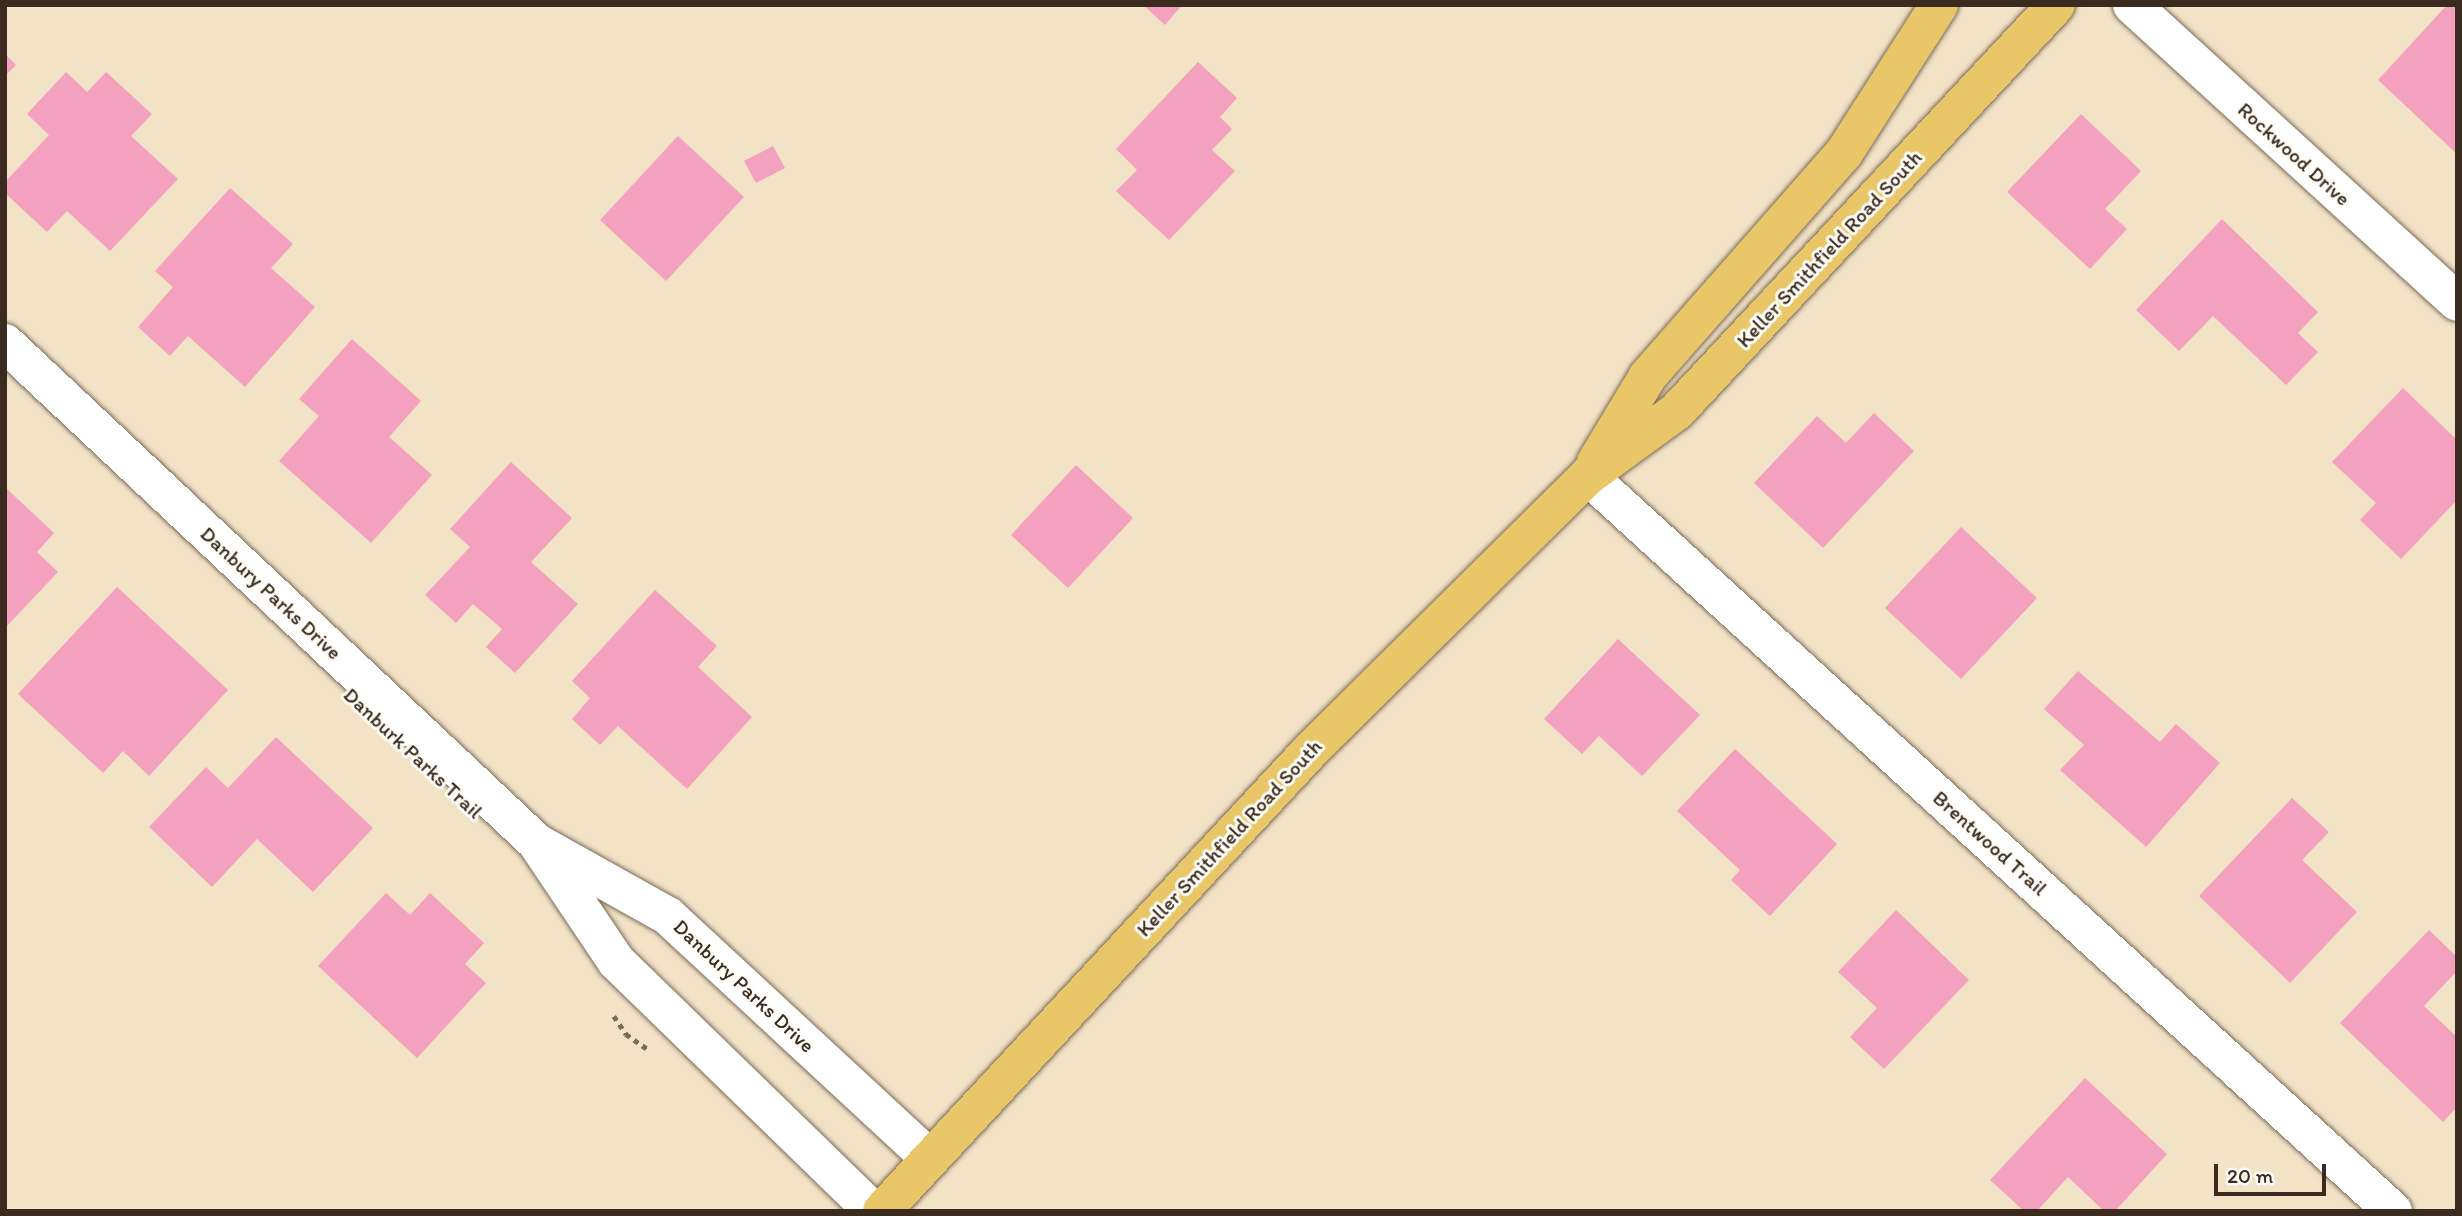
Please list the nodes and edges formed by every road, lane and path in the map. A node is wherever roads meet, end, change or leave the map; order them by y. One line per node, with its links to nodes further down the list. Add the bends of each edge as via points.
1 (1939, 5): 6 (main road, Keller Smithfield Road South, via 1844,153 1648,376)
2 (2056, 5): 6 (main road, Keller Smithfield Road South, via 1677,411)
3 (2132, 5): 4 (street, Rockwood Drive)
4 (2457, 302)
5 (5, 343): 7 (street, Danbury Parks Drive)
6 (1588, 476): 10 (main road, Keller Smithfield Road South, via 1310,751); 13 (street, Brentwood Trail)
7 (536, 842): 10 (street, Danbury Parks Drive, via 668,916); 11 (street, Danbury Parks Drive, via 616,961)
8 (611, 1010): 9 (path, via 626,1034)
9 (658, 1054)
10 (930, 1159): 12 (main road, Keller Smithfield Road South)
11 (873, 1211)
12 (882, 1211)
13 (2393, 1211)

